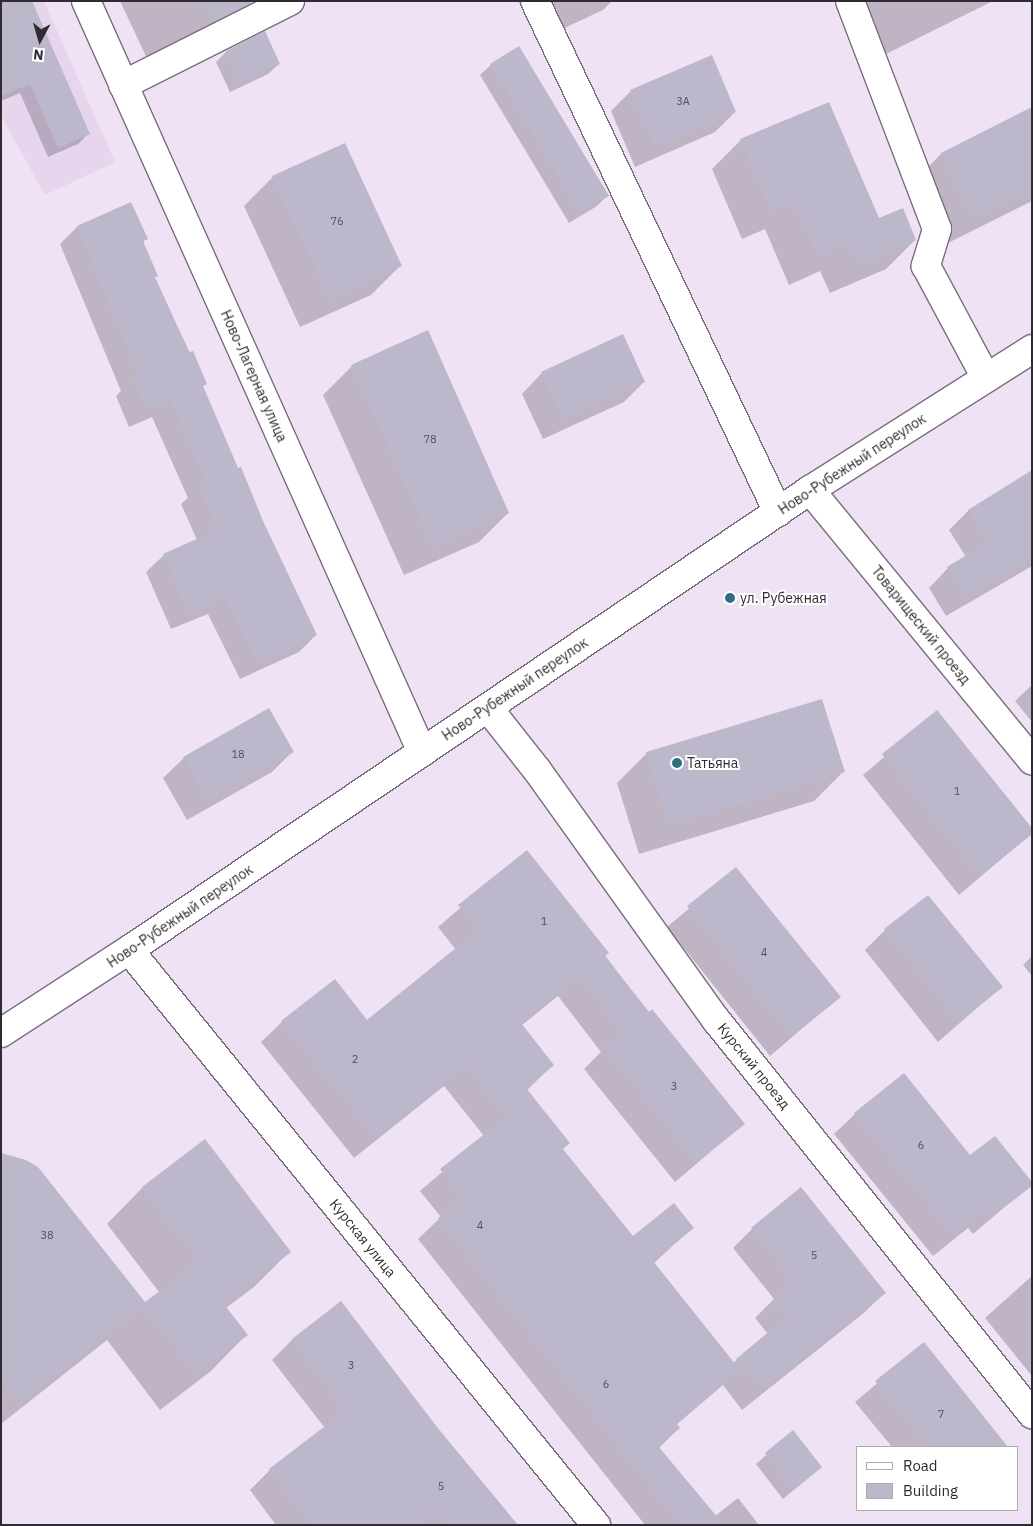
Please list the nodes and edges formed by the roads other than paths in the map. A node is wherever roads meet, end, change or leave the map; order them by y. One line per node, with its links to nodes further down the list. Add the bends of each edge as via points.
1 (86, 1): 5 (street, Ново-Лагерная улица)
2 (290, 1): 5 (street)
3 (535, 1): 9 (street)
4 (850, 1): 7 (street, via 937,229 926,266)
5 (123, 85): 11 (street, Ново-Лагерная улица)
6 (1032, 349): 7 (street, Ново-Рубежный переулок)
7 (986, 378): 8 (street, Ново-Рубежный переулок)
8 (810, 490): 9 (street, Ново-Рубежный переулок); 12 (street, Товарищеский проезд)
9 (778, 512): 10 (street, Ново-Рубежный переулок)
10 (488, 708): 11 (street, Ново-Рубежный переулок); 15 (street, Курский проезд, via 537,770 717,1021)
11 (422, 752): 13 (street, Ново-Рубежный переулок)
12 (1032, 760)
13 (129, 950): 14 (street, Ново-Рубежный переулок); 16 (street, Курская улица)
14 (1, 1033)
15 (1032, 1414)
16 (596, 1525)

